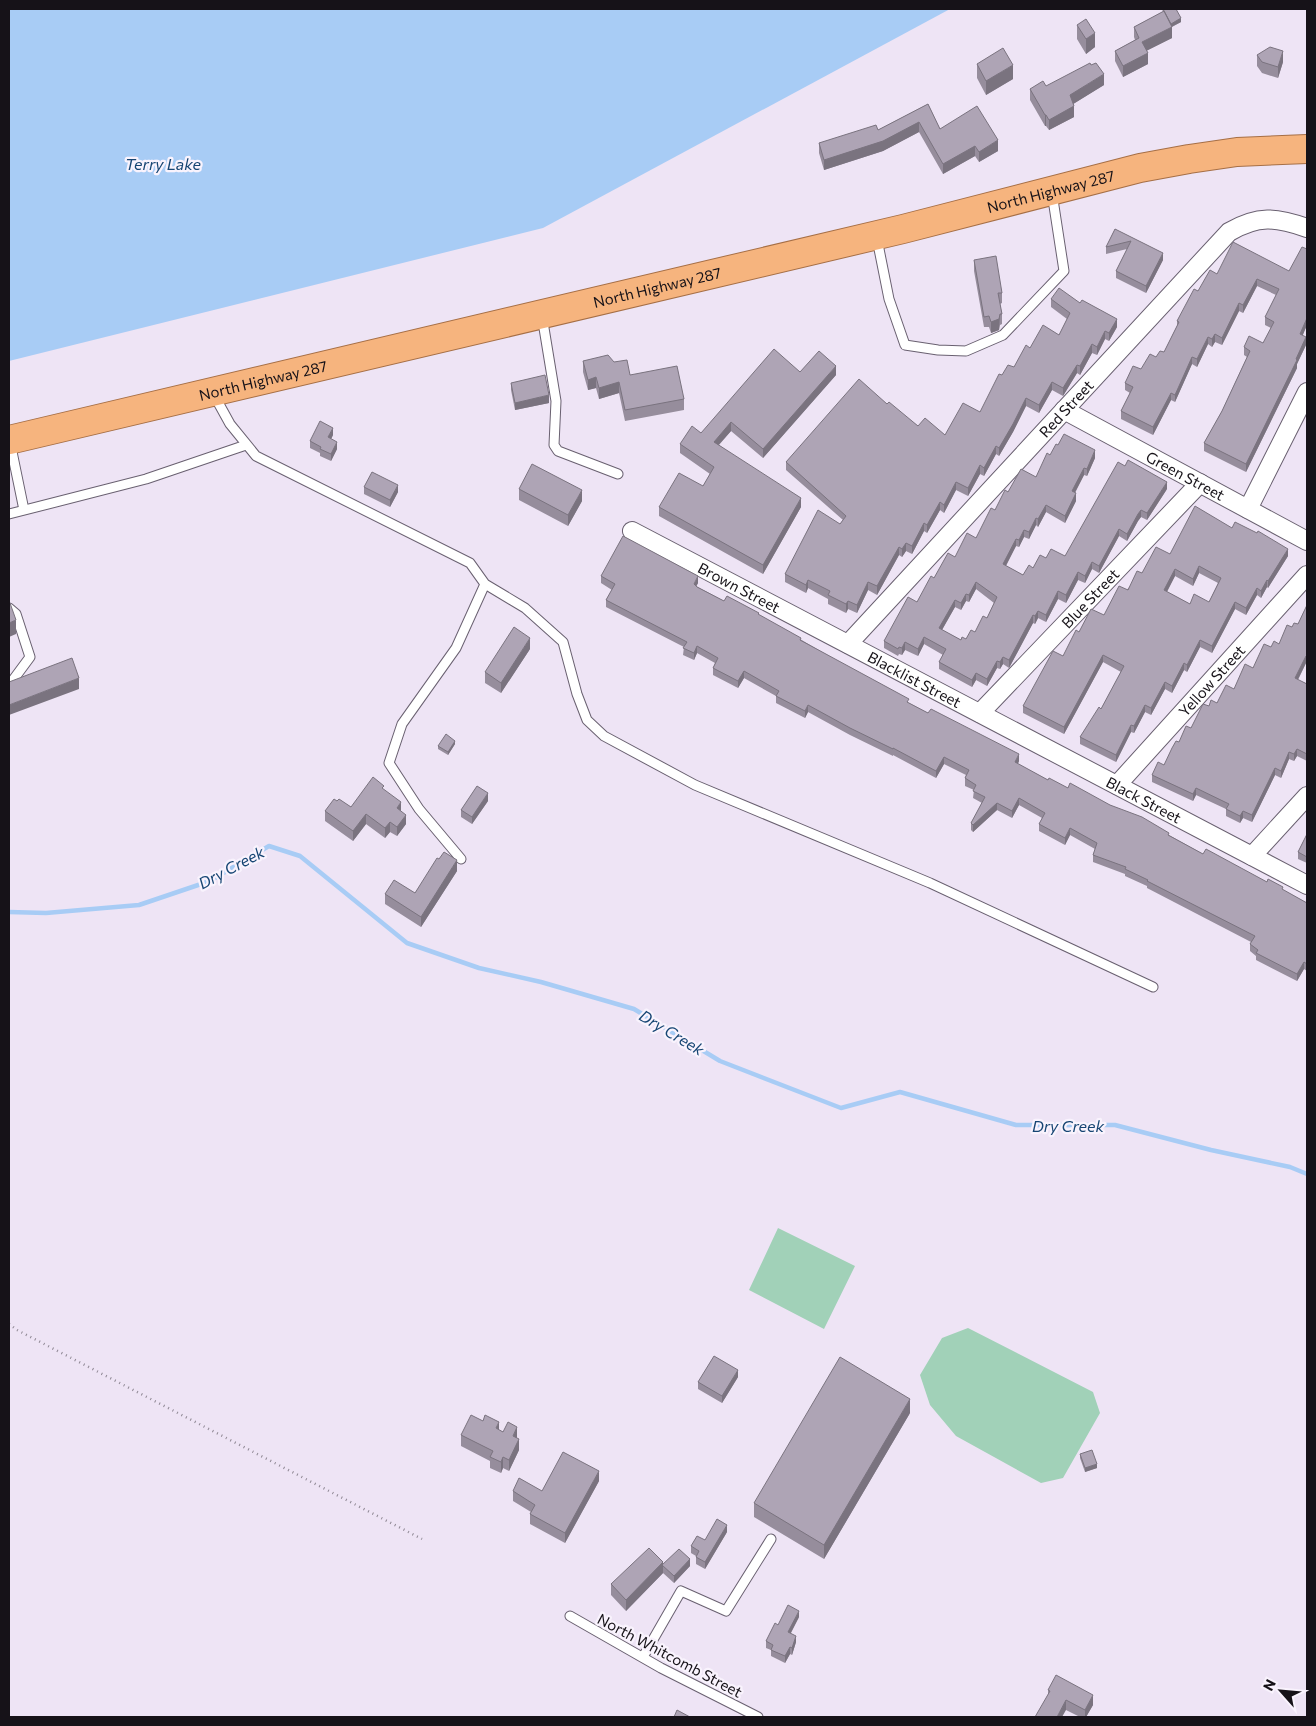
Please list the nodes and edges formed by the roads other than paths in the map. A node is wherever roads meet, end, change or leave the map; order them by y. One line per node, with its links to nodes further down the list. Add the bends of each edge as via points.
1 (1307, 149): 2 (highway, North Highway 287, via 1237,152 1189,159)
2 (1051, 190): 4 (highway, North Highway 287); 4 (lane, via 1064,271 1002,335 966,351 905,344 889,299)
3 (1307, 228): 8 (street, Red Street, via 1270,218 1241,225 1229,232)
4 (876, 235): 5 (highway, North Highway 287)
5 (542, 313): 6 (highway, North Highway 287); 11 (lane, via 556,401 554,445 558,451)
6 (213, 392): 9 (highway, North Highway 287); 10 (lane)
7 (1307, 392): 13 (street)
8 (1064, 410): 12 (street, Green Street); 21 (street, Red Street)
9 (9, 440): 14 (lane)
10 (246, 445): 14 (lane, via 146,479); 19 (lane, via 256,456 470,563)
11 (618, 474)
12 (1200, 483): 13 (street, Green Street); 23 (street, Blue Street)
13 (1248, 509): 17 (street, Green Street)
14 (24, 510): 15 (lane)
15 (9, 514)
16 (632, 531): 21 (street, Brown Street)
17 (1307, 541)
18 (1307, 575): 24 (street, Yellow Street)
19 (485, 584): 27 (lane, via 456,648 402,724 389,764 419,809); 29 (lane, via 525,608 564,642 586,720 604,736 695,785 930,883)
20 (9, 608): 22 (lane, via 16,614 30,657)
21 (848, 644): 23 (street, Blacklist Street)
22 (9, 682)
23 (980, 713): 24 (street, Black Street)
24 (1117, 785): 26 (street, Black Street)
25 (1307, 796): 26 (street)
26 (1252, 856): 28 (street, Black Street)
27 (461, 859)
28 (1307, 885)
29 (1153, 987)
30 (771, 1539): 32 (lane, via 726,1611 681,1591)
31 (570, 1616): 32 (lane, North Whitcomb Street)
32 (643, 1657): 33 (lane, North Whitcomb Street)
33 (758, 1717)

